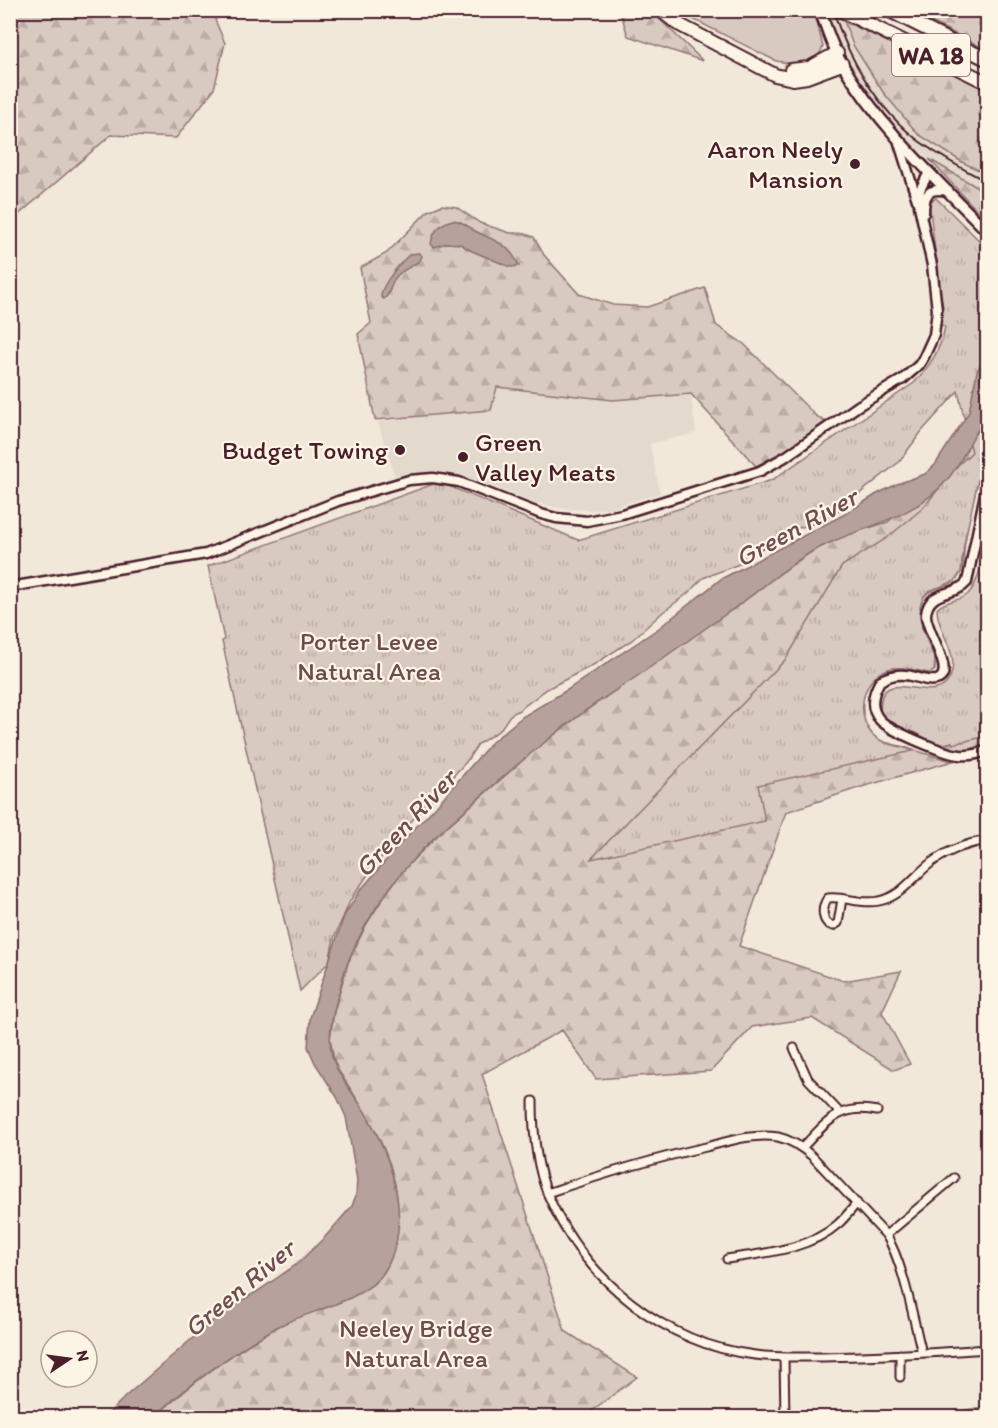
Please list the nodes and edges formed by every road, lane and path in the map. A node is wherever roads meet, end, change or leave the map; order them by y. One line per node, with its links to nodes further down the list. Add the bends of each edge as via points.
1 (660, 10): 6 (highway, via 678,24 775,75 807,77)
2 (666, 10): 6 (highway, via 780,69 801,70)
3 (820, 10): 6 (main road)
4 (840, 10): 8 (highway, WA 18)
5 (888, 10): 7 (highway, WA 18)
6 (840, 58): 9 (main road, via 863,96)
7 (987, 60)
8 (987, 83)
9 (897, 137): 10 (main road); 12 (street)
10 (929, 172): 11 (main road); 12 (street, via 920,190)
11 (948, 191): 13 (main road); 14 (street, via 938,189 924,201)
12 (919, 206): 14 (street)
13 (987, 232)
14 (926, 238): 16 (street, via 935,282 936,316 930,346 919,365 790,453 752,474 622,514 587,520 541,514 459,482 409,480 338,501 206,554)
15 (987, 479): 17 (street, via 967,582 958,590 932,599 928,606 926,622 945,672 934,680 891,675 880,681 873,700 880,720 902,733 960,755)
16 (10, 587)
17 (987, 750)
18 (987, 840): 19 (street, via 960,847 933,861 892,897 878,902)
19 (842, 899)
20 (794, 1048): 23 (street, via 808,1079)
21 (533, 1101): 26 (street, via 537,1153)
22 (877, 1112): 23 (street, via 860,1109)
23 (840, 1113): 24 (street)
24 (802, 1148): 26 (street, via 780,1137 748,1138 656,1158); 27 (street)
25 (954, 1178): 28 (street)
26 (547, 1193): 33 (street, via 595,1268 617,1292 651,1317 721,1348)
27 (857, 1203): 28 (street); 29 (street, via 839,1223 814,1239)
28 (886, 1235): 31 (street)
29 (727, 1259)
30 (987, 1349): 31 (street)
31 (922, 1353): 32 (street)
32 (900, 1354): 33 (street); 34 (street)
33 (783, 1357): 35 (street)
34 (900, 1377)
35 (785, 1418)

